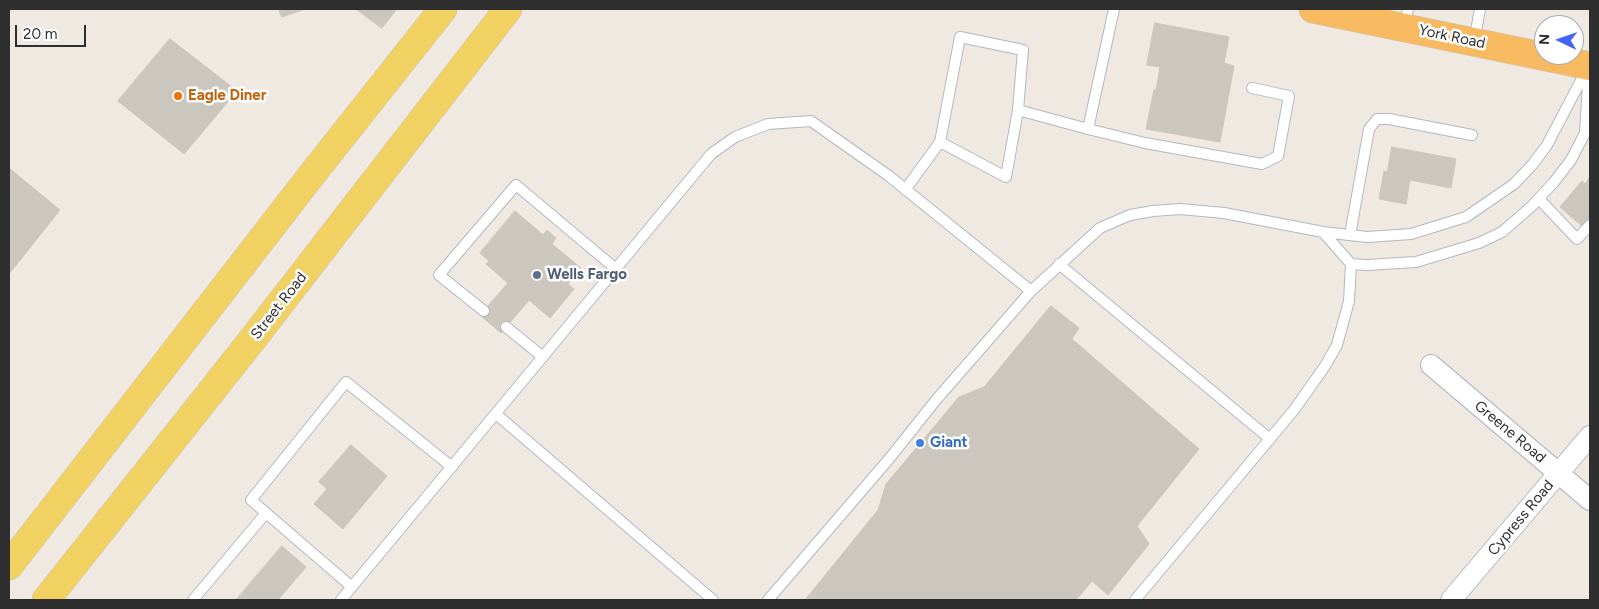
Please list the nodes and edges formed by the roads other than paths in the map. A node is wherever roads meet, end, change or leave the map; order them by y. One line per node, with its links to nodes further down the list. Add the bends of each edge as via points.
1 (443, 9): 34 (main road)
2 (508, 9): 36 (main road, Street Road)
3 (1114, 9): 11 (lane)
4 (1313, 9): 6 (highway, York Road)
5 (1480, 9): 7 (lane)
6 (1406, 18): 7 (highway, York Road)
7 (1474, 42): 8 (highway, York Road)
8 (1590, 64): 15 (lane, via 1585,133 1571,160); 18 (lane, via 1547,145 1514,184 1466,217 1411,234)
9 (1252, 88): 11 (lane, via 1289,96 1278,156 1262,164)
10 (1018, 110): 11 (lane); 13 (lane, via 1006,177); 13 (lane, via 1023,50 960,37)
11 (1088, 129)
12 (1472, 135): 18 (lane, via 1377,119 1369,129)
13 (940, 142): 14 (lane)
14 (906, 190): 21 (lane, via 811,121 768,124 735,137 711,154); 22 (lane)
15 (1539, 199): 16 (lane, via 1577,239); 20 (lane, via 1502,232 1479,243 1416,262)
16 (1590, 225)
17 (1323, 232): 18 (lane); 19 (lane, via 1224,213 1180,209 1153,211 1130,215 1100,228); 20 (lane)
18 (1350, 235)
19 (1059, 264): 22 (lane); 29 (lane)
20 (1351, 264): 29 (lane, via 1349,301 1337,345 1294,410)
21 (616, 269): 23 (lane, via 516,185 439,275); 25 (lane)
22 (1031, 291): 40 (lane)
23 (484, 310)
24 (506, 328): 25 (lane)
25 (543, 357): 27 (lane)
26 (1430, 365): 31 (street, Greene Road)
27 (496, 414): 30 (lane); 39 (lane)
28 (1590, 436): 31 (street, Cypress Road)
29 (1270, 439): 41 (lane)
30 (452, 467): 33 (lane, via 346,382 251,500); 35 (lane)
31 (1559, 473): 32 (street, Greene Road); 42 (street, Cypress Road)
32 (1590, 500)
33 (266, 513): 35 (lane); 37 (lane)
34 (9, 566)
35 (352, 587): 38 (lane)
36 (46, 600)
37 (192, 600)
38 (341, 600)
39 (712, 600)
40 (768, 600)
41 (1135, 600)
42 (1451, 600)

